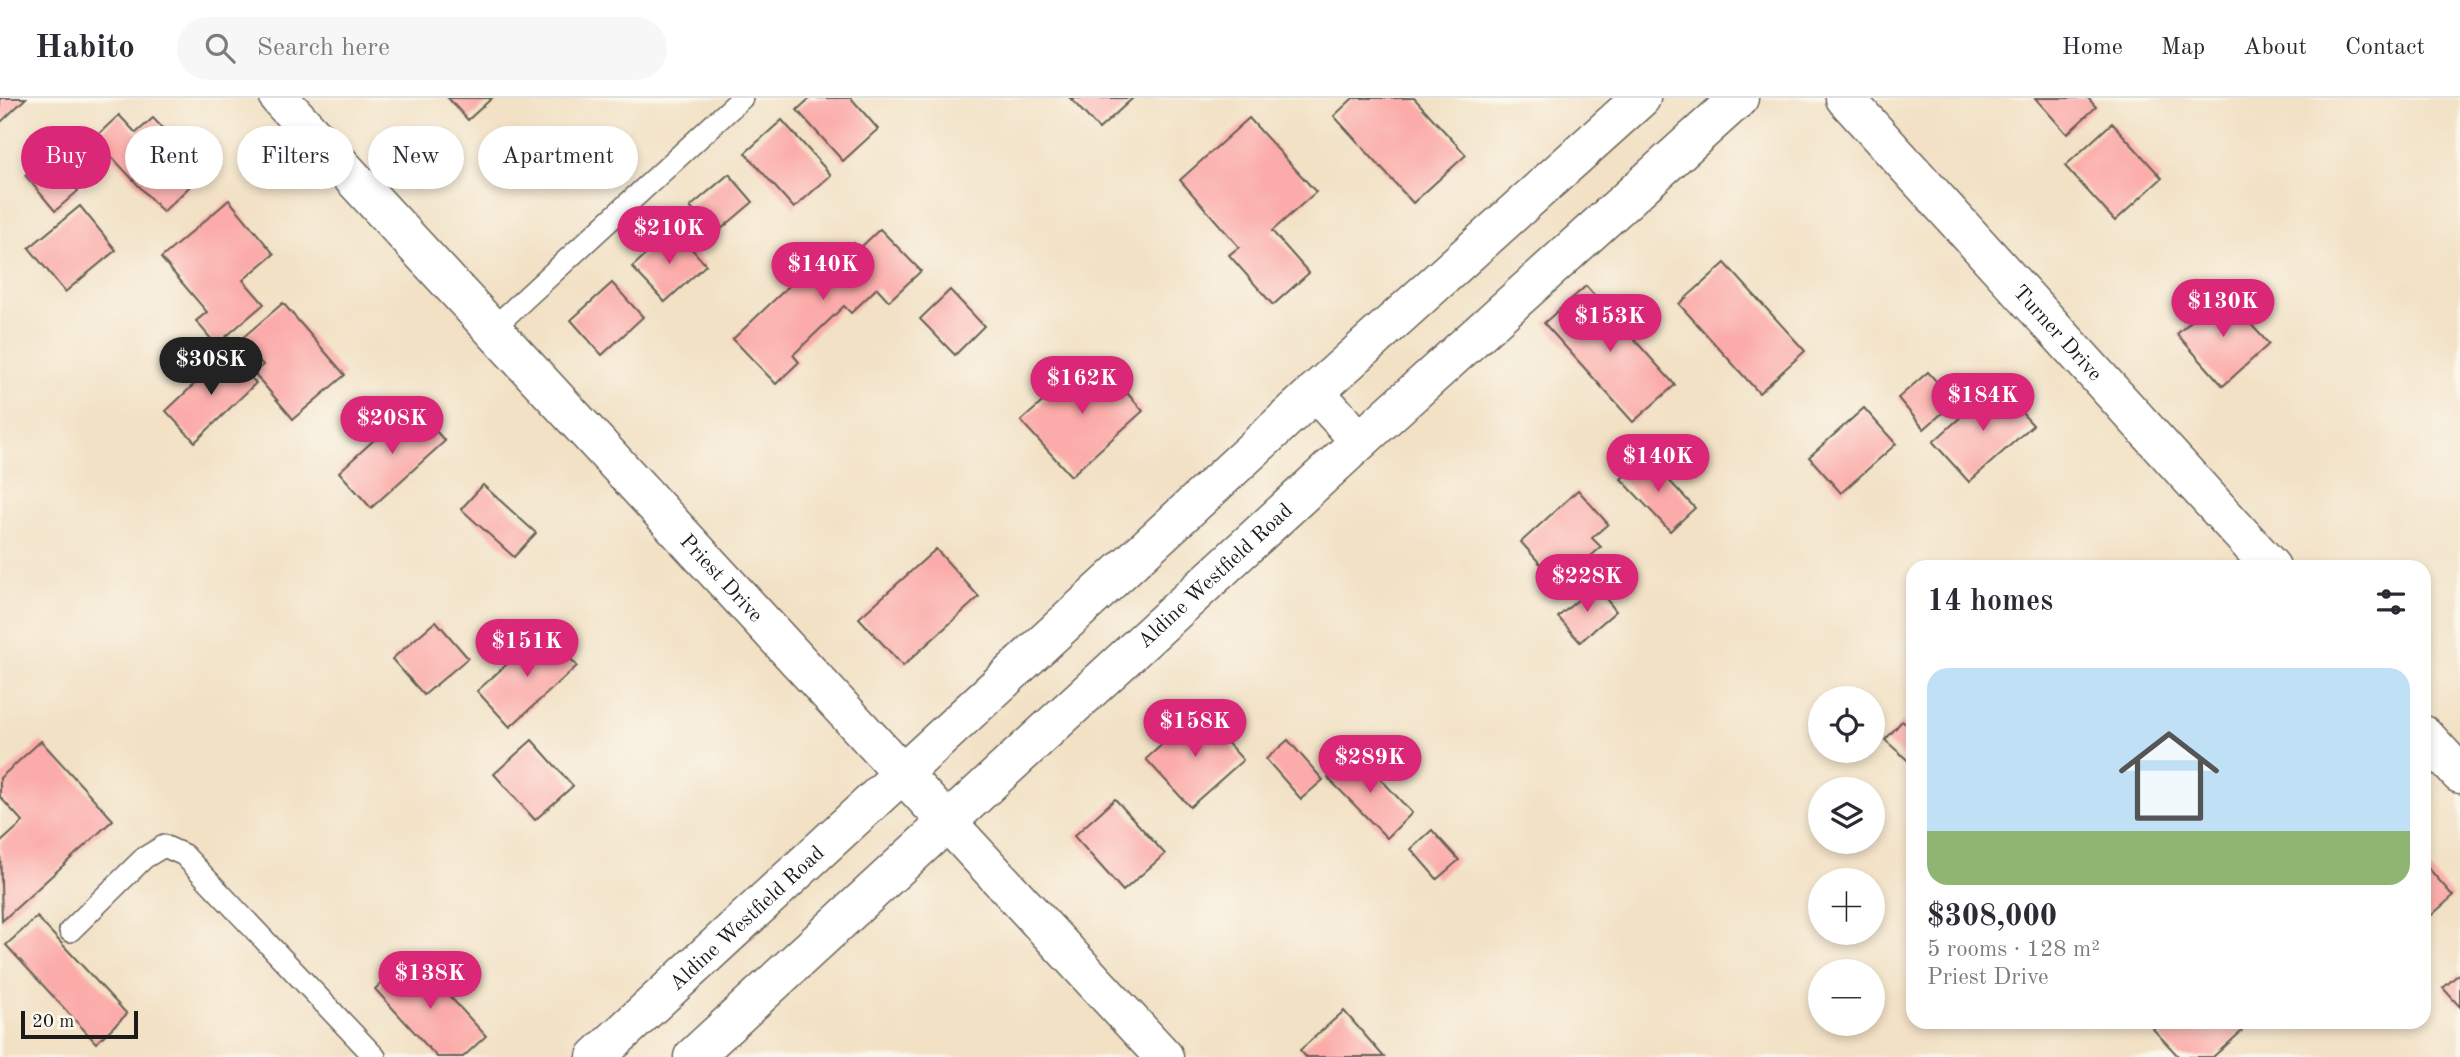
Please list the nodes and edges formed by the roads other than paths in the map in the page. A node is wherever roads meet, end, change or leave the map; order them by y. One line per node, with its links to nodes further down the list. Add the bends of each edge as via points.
1 (279, 98): 6 (main road, Priest Drive)
2 (741, 98): 6 (lane)
3 (1641, 98): 7 (main road, Aldine Westfield Road)
4 (1739, 98): 8 (main road, Aldine Westfield Road)
5 (1845, 98): 9 (main road, Turner Drive)
6 (492, 329): 12 (main road, Priest Drive)
7 (1315, 392): 8 (main road); 12 (main road, Aldine Westfield Road)
8 (1360, 441): 13 (main road, Aldine Westfield Road)
9 (2265, 560)
10 (2431, 743): 11 (main road)
11 (2460, 774)
12 (903, 775): 13 (main road, Priest Drive); 16 (main road, Aldine Westfield Road)
13 (948, 824): 17 (main road, Aldine Westfield Road); 18 (main road, Priest Drive)
14 (70, 931): 15 (lane, via 144,858 164,846 184,855)
15 (375, 1057)
16 (596, 1057)
17 (693, 1057)
18 (1164, 1057)

